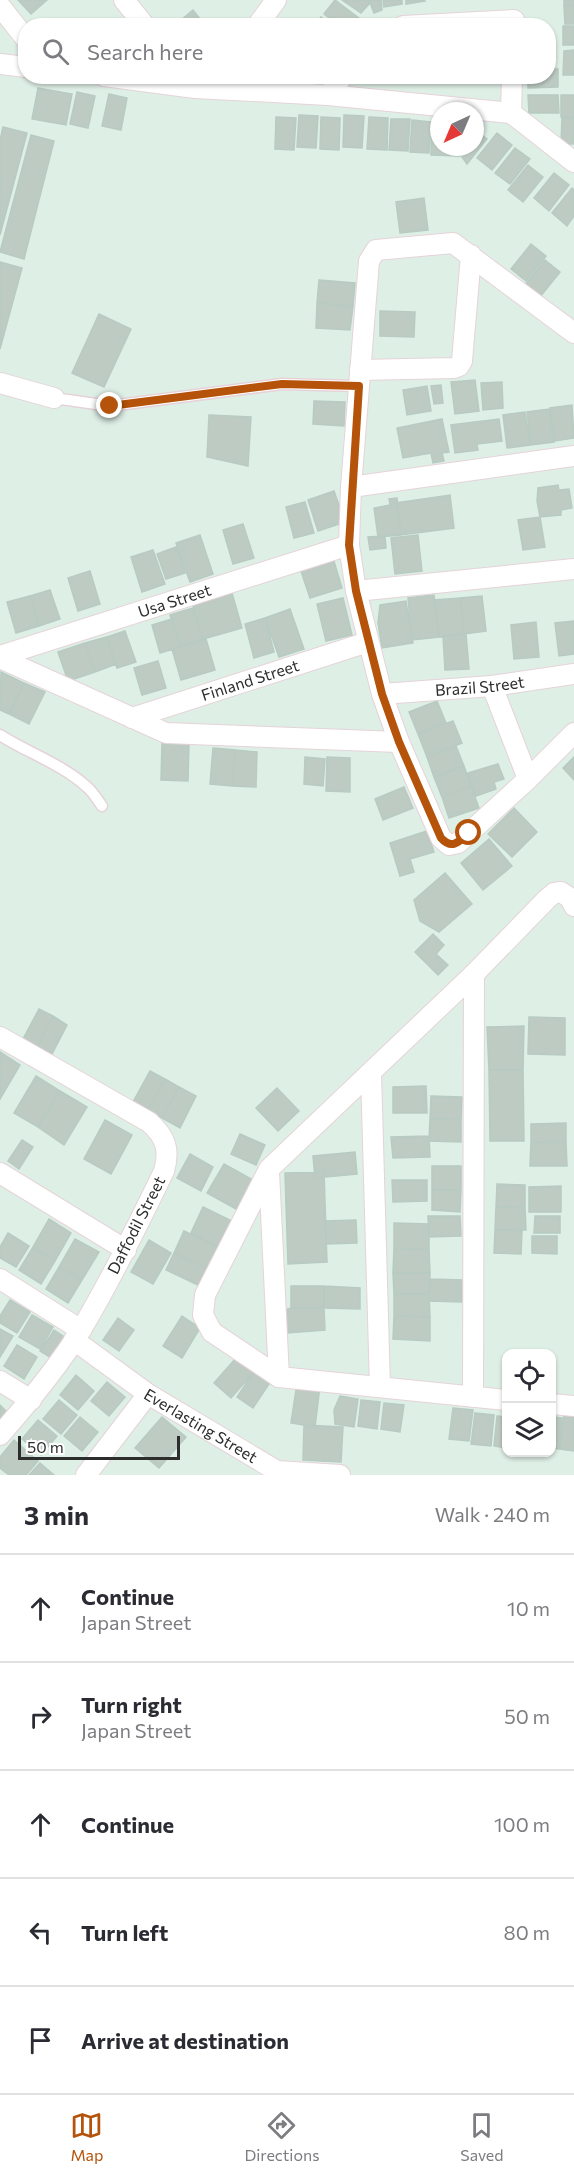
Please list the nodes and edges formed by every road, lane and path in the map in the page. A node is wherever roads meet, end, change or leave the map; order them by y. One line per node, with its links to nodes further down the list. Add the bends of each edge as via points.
1 (124, 0): 3 (street)
2 (0, 6): 4 (street)
3 (139, 18)
4 (18, 29)
5 (0, 63): 6 (street)
6 (18, 65)
7 (213, 84): 10 (street)
8 (337, 84): 10 (street)
9 (512, 84): 11 (street)
10 (328, 95): 11 (street)
11 (511, 112): 12 (street)
12 (574, 162)
13 (471, 255): 14 (street); 15 (street, via 459,366); 15 (street, via 453,243 376,250 369,261)
14 (574, 333)
15 (360, 378): 17 (lane, via 110,406); 19 (street)
16 (0, 383): 17 (street)
17 (54, 398)
18 (574, 456): 19 (street)
19 (351, 487): 20 (street)
20 (349, 545): 22 (street); 24 (street, Usa Street)
21 (574, 569): 22 (street)
22 (356, 591): 23 (street)
23 (368, 642): 27 (street); 28 (street, Finland Street)
24 (0, 657): 28 (street)
25 (574, 674): 26 (street, Brazil Street)
26 (492, 686): 27 (street, Brazil Street); 32 (street)
27 (382, 694): 31 (street)
28 (132, 718): 31 (street, via 166,733)
29 (574, 733): 32 (street)
30 (0, 735): 33 (lane, via 68,772 89,788)
31 (399, 742): 32 (street, via 441,838 449,845 458,843)
32 (528, 779)
33 (102, 806)
34 (574, 906): 35 (street, via 561,892 554,893)
35 (474, 974): 37 (street); 47 (street)
36 (0, 1037): 40 (street, Daffodil Street, via 160,1131 166,1144 164,1171)
37 (371, 1073): 38 (street); 45 (street)
38 (269, 1169): 43 (street); 43 (street, via 205,1295 203,1315 212,1332)
39 (0, 1173): 40 (street)
40 (126, 1250): 42 (street, Daffodil Street)
41 (0, 1280): 42 (street, Everlasting Street)
42 (77, 1335): 46 (street, Everlasting Street); 48 (street, Daffodil Street)
43 (279, 1377): 45 (street)
44 (0, 1381): 48 (street)
45 (380, 1387): 47 (street)
46 (148, 1394): 53 (street); 54 (street, Everlasting Street, via 277,1471)
47 (473, 1397): 49 (street)
48 (31, 1400): 52 (street, Daffodil Street)
49 (502, 1400)
50 (556, 1404): 51 (street)
51 (574, 1406)
52 (0, 1435)
53 (86, 1475)
54 (340, 1475)

